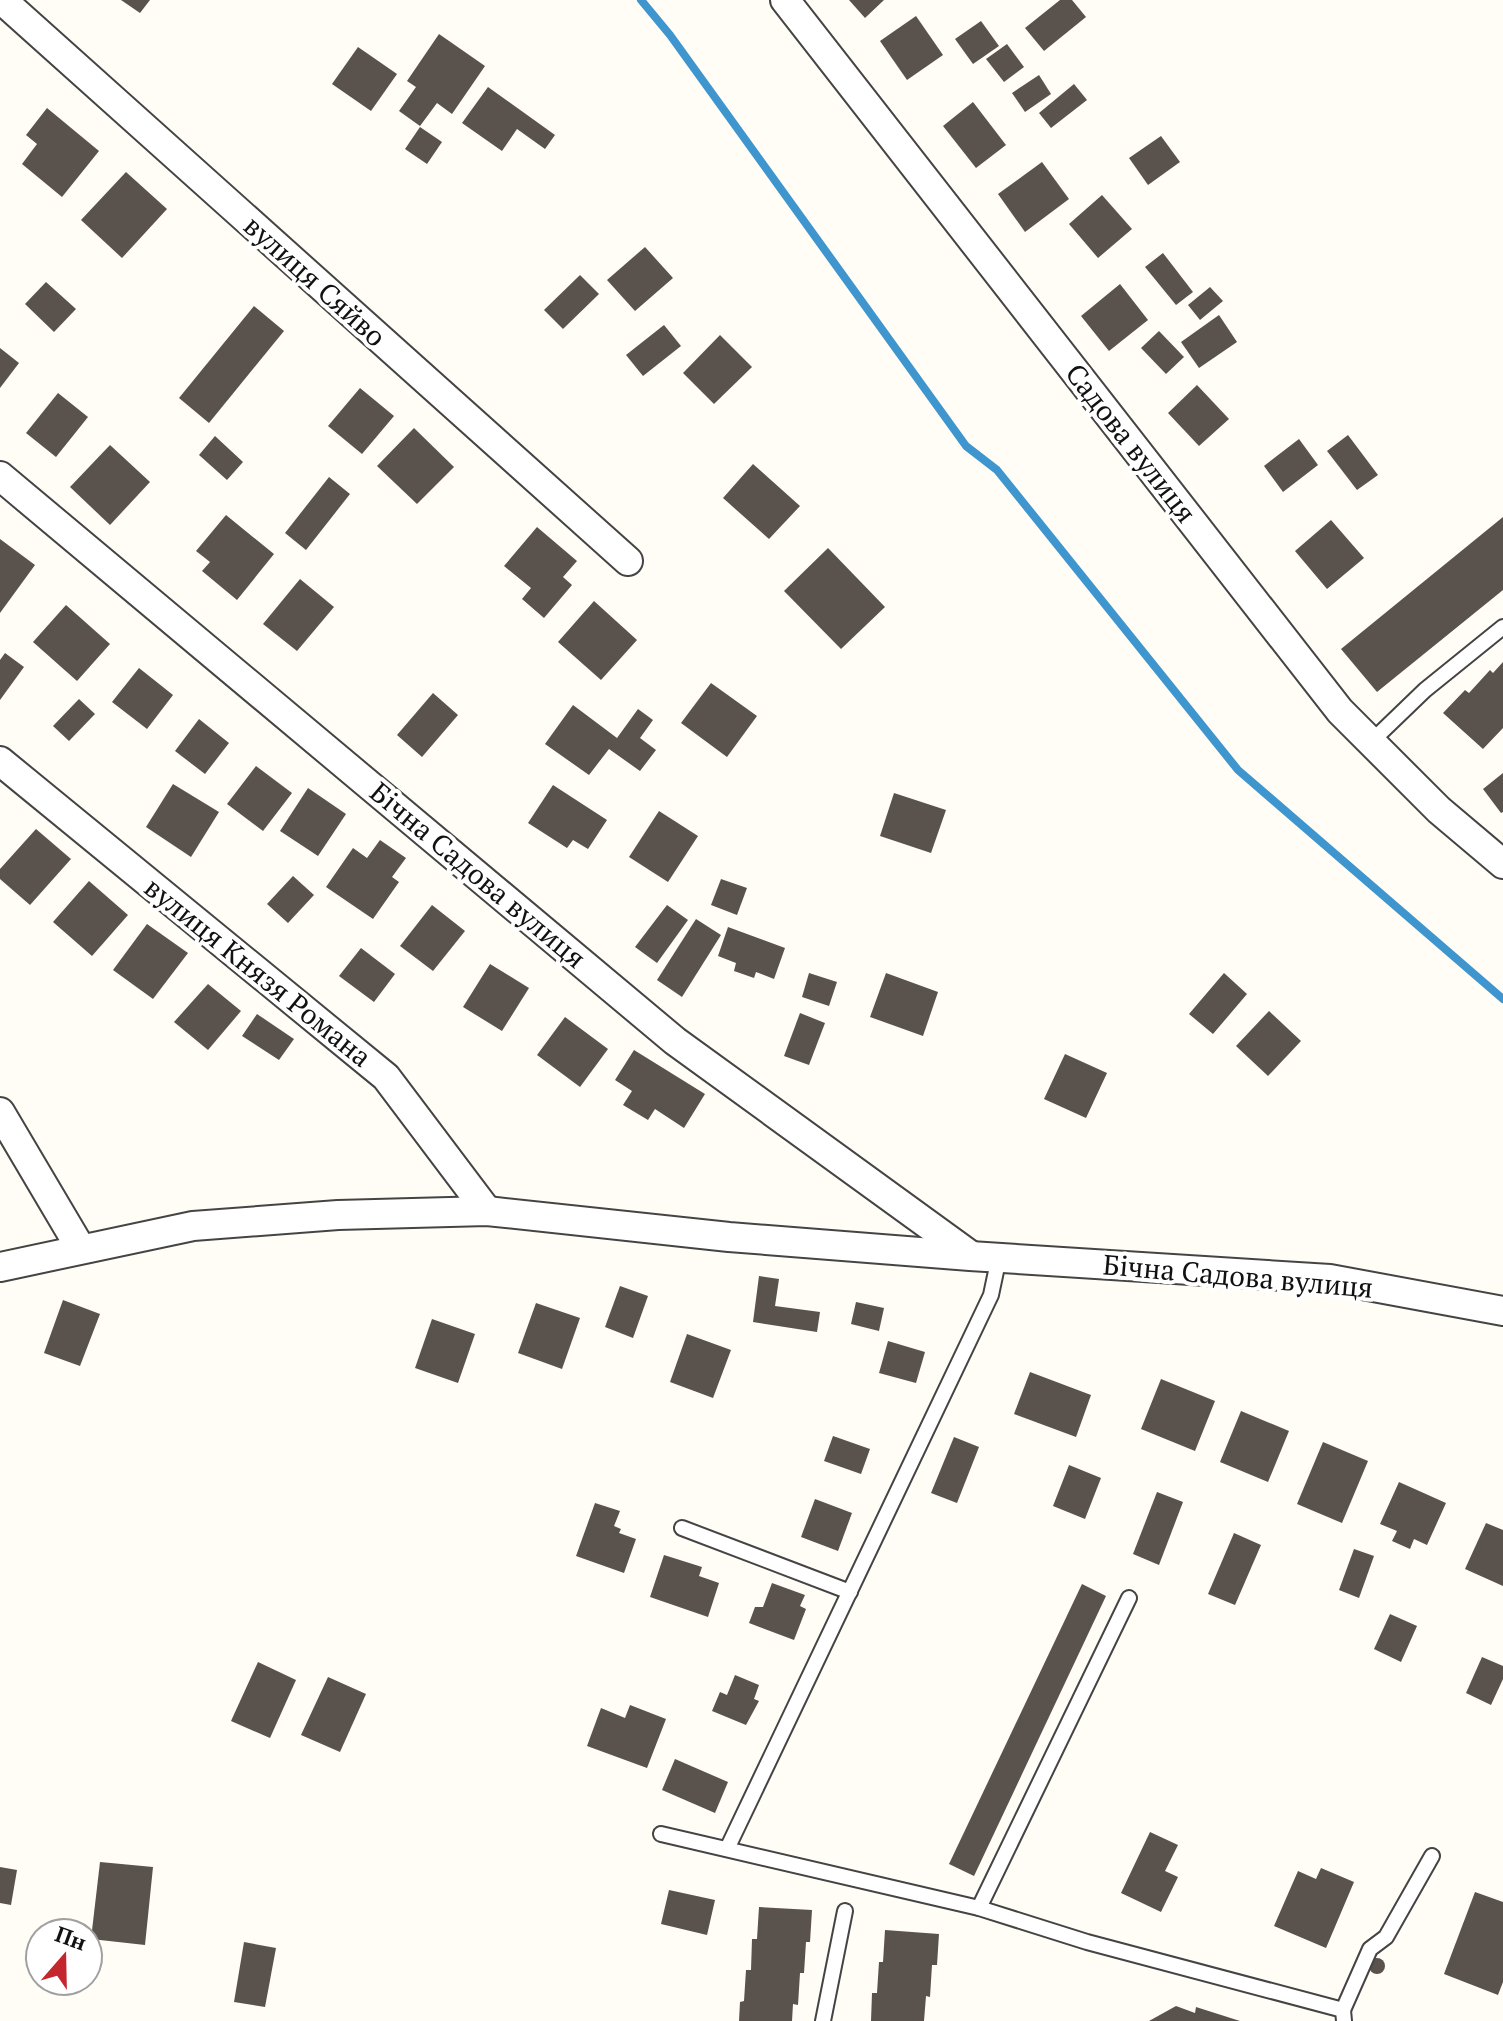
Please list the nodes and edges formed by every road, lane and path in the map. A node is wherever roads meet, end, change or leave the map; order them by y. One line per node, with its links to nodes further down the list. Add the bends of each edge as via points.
1 (2, 0): 4 (street, вулиця Сяйво)
2 (785, 0): 6 (street, Садова вулиця, via 1340,711)
3 (0, 476): 12 (street, Бічна Садова вулиця, via 675,1041)
4 (628, 561)
5 (1503, 627): 6 (lane)
6 (1371, 742): 8 (street, Садова вулиця)
7 (0, 761): 10 (street, вулиця Князя Романа, via 386,1077)
8 (1503, 864)
9 (0, 1112): 11 (street)
10 (487, 1211): 11 (street, Бічна Садова вулиця, via 193,1226); 12 (street, Бічна Садова вулиця)
11 (81, 1249): 14 (street, Бічна Садова вулиця)
12 (970, 1256): 13 (street, Бічна Садова вулиця)
13 (999, 1257): 15 (street, Бічна Садова вулиця, via 1330,1279); 17 (lane, via 991,1295)
14 (0, 1267)
15 (1503, 1311)
16 (682, 1528): 17 (lane)
17 (850, 1592): 20 (lane)
18 (1129, 1598): 22 (lane)
19 (661, 1834): 20 (lane)
20 (727, 1849): 22 (lane)
21 (1432, 1856): 24 (lane, via 1386,1937 1370,1949)
22 (979, 1908): 24 (lane)
23 (845, 1911): 25 (lane)
24 (1344, 2016)
25 (823, 2021)

